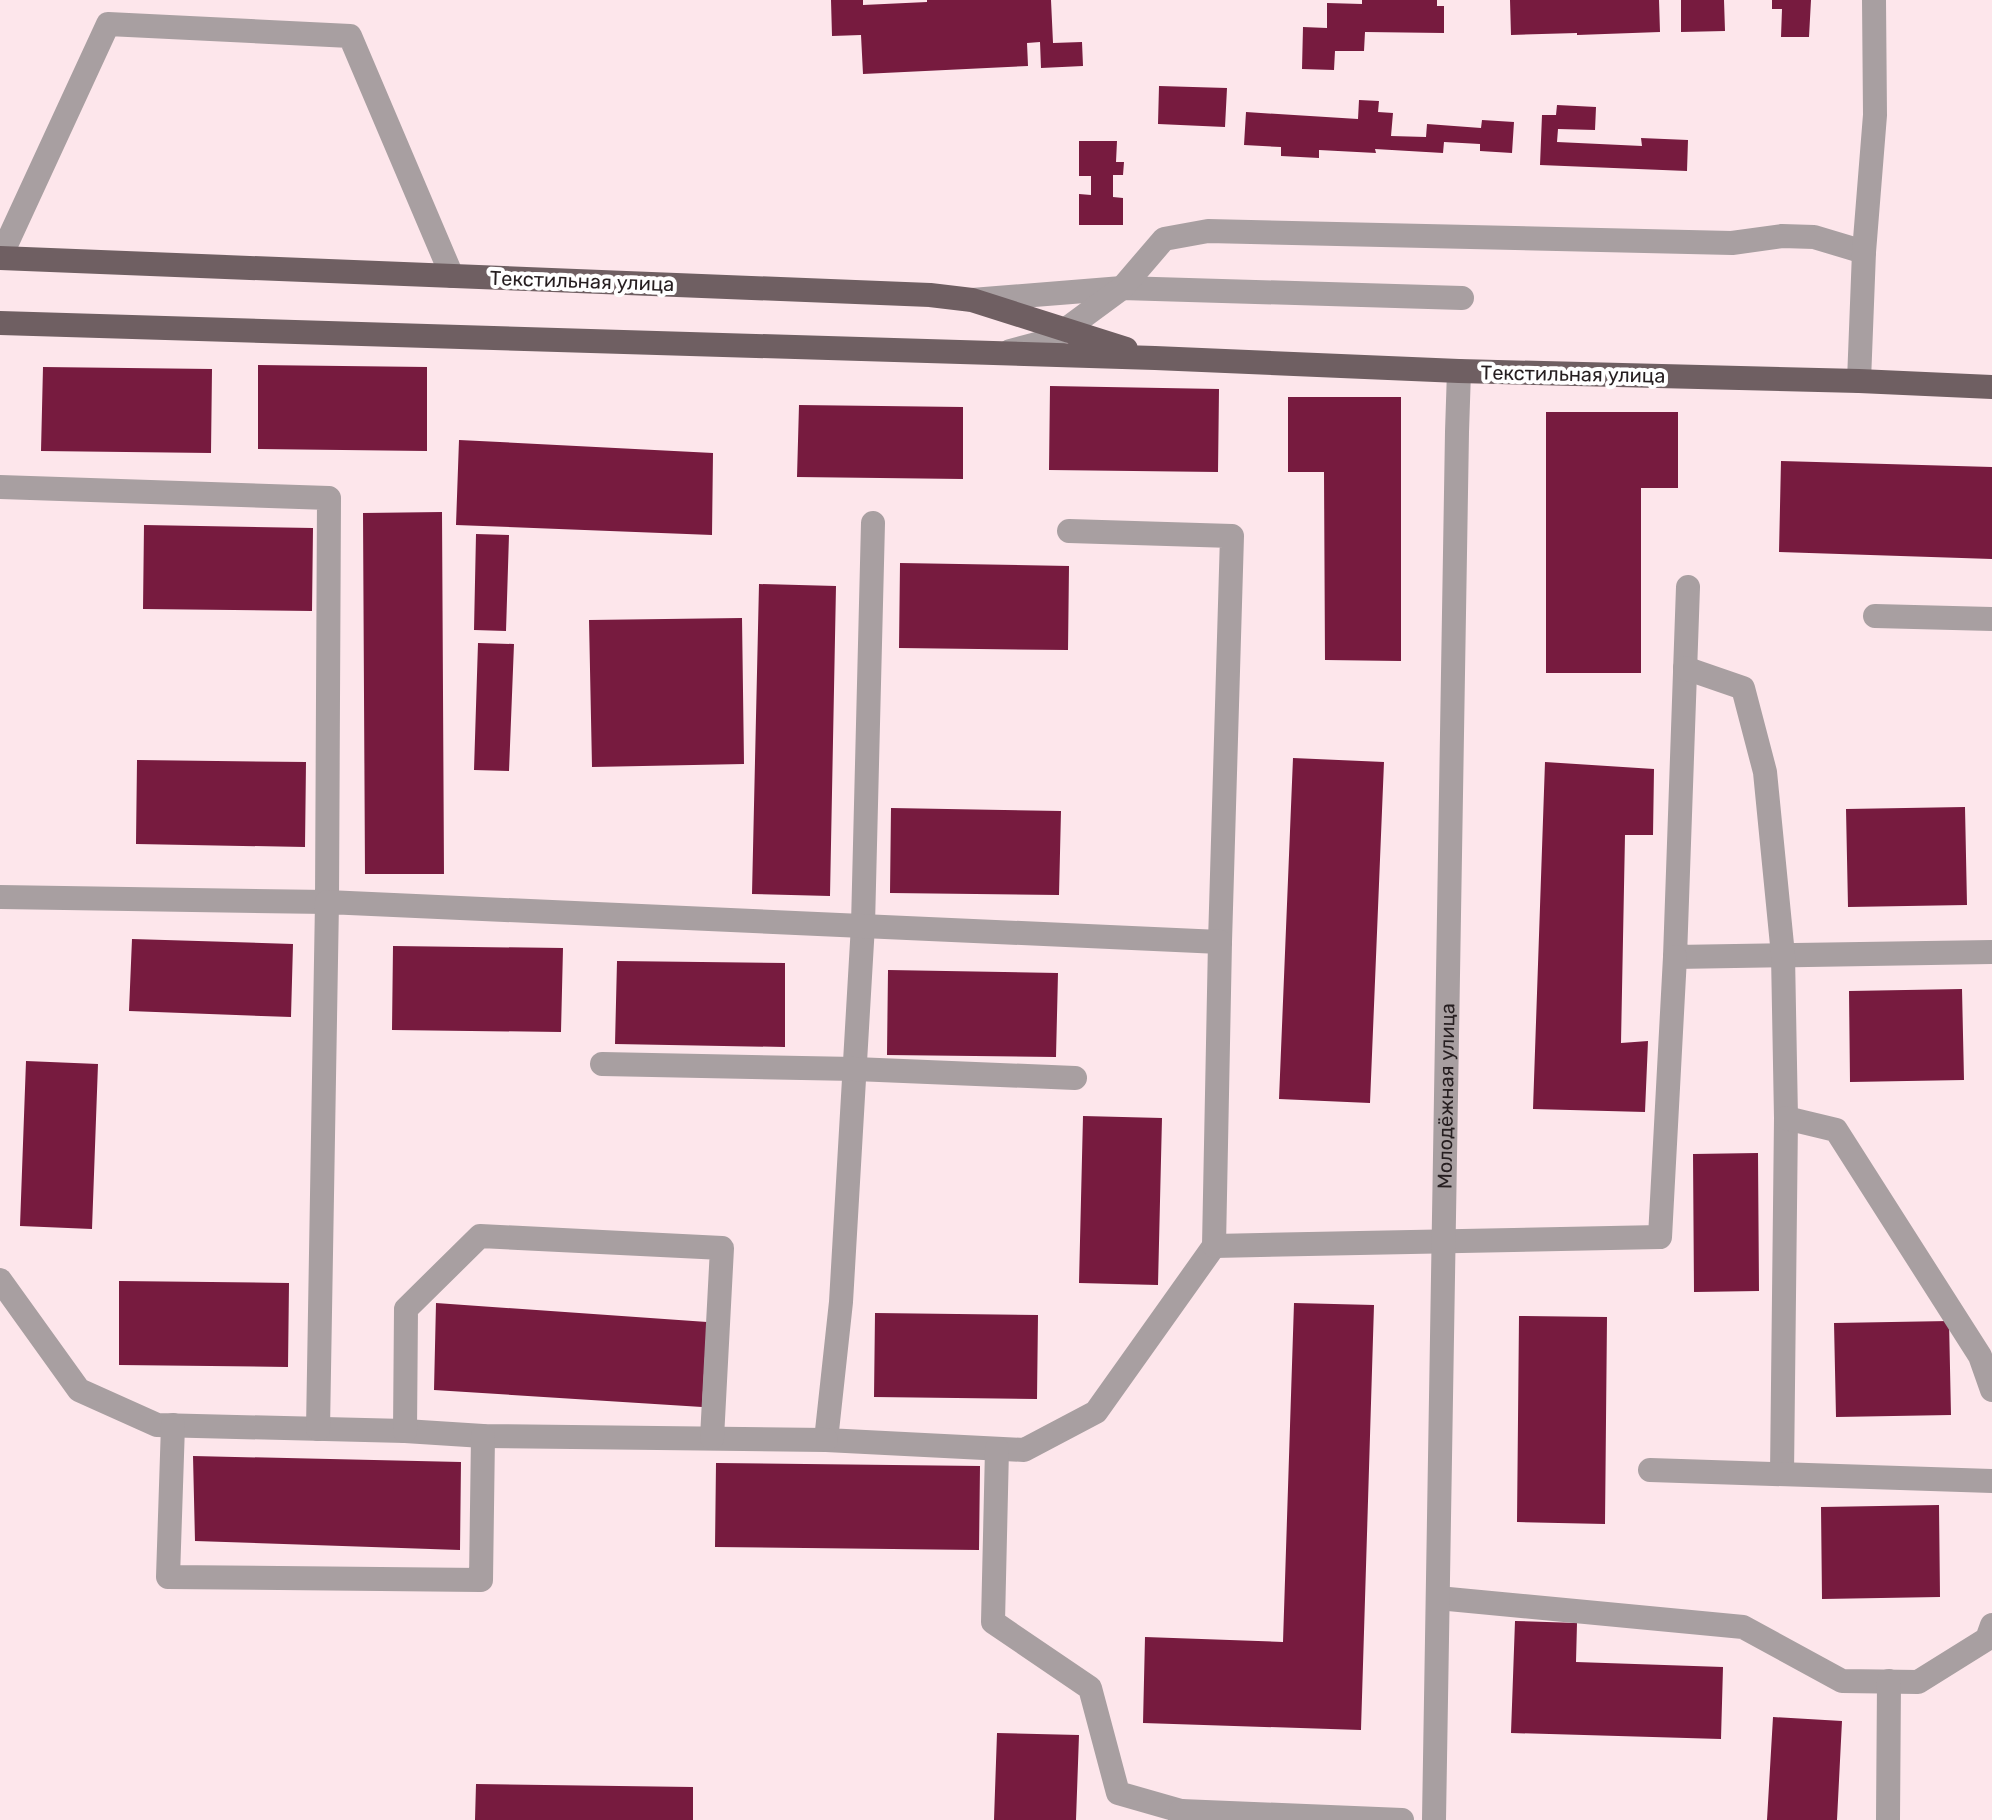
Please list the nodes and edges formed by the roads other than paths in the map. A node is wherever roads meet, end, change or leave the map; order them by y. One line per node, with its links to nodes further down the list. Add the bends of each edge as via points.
1 (1874, 0): 2 (street, via 1875,115)
2 (1864, 252): 5 (street, via 1814,237 1732,243 1208,231 1164,239); 13 (street)
3 (0, 258): 4 (main road, Текстильная улица); 4 (street, via 108,24 350,36)
4 (452, 276): 7 (main road, Текстильная улица)
5 (1122, 288): 6 (street); 7 (street); 9 (street)
6 (1462, 298)
7 (972, 300): 9 (main road, Текстильная улица)
8 (0, 323): 10 (main road, Текстильная улица)
9 (1065, 330): 10 (street); 11 (main road, Текстильная улица)
10 (1000, 354): 11 (main road, Текстильная улица)
11 (1155, 358): 12 (main road, Текстильная улица)
12 (1459, 371): 13 (main road, Текстильная улица); 33 (street, Молодёжная улица)
13 (1859, 381): 14 (main road, Текстильная улица)
14 (1992, 387)
15 (0, 487): 23 (street, via 329,498)
16 (873, 523): 24 (street)
17 (1069, 531): 25 (street, via 1232,536)
18 (1688, 587): 21 (street)
19 (1875, 616): 20 (street)
20 (1992, 619)
21 (1685, 668): 27 (street, via 1743,688 1765,772); 28 (street)
22 (0, 897): 23 (street)
23 (327, 902): 24 (street); 38 (street)
24 (863, 925): 25 (street); 30 (street)
25 (1220, 942): 34 (street)
26 (1992, 952): 27 (street)
27 (1783, 955): 28 (street); 32 (street)
28 (1675, 957): 33 (street, via 1660,1237)
29 (602, 1064): 30 (street)
30 (855, 1069): 31 (street); 42 (street, via 841,1302)
31 (1075, 1078)
32 (1786, 1118): 36 (street, via 1836,1130 1980,1356); 45 (street)
33 (1443, 1242): 34 (street); 47 (street, Молодёжная улица)
34 (1214, 1246): 43 (street, via 1096,1412 1024,1450)
35 (0, 1280): 37 (street, via 79,1390 157,1425)
36 (1992, 1390)
37 (173, 1425): 38 (street); 40 (street, via 168,1577 481,1580)
38 (318, 1429): 39 (street)
39 (405, 1431): 40 (street); 41 (street, via 406,1309 480,1236 722,1248)
40 (483, 1436): 41 (street)
41 (712, 1438): 42 (street)
42 (826, 1440): 43 (street)
43 (997, 1449): 50 (street, via 993,1622 1090,1688 1118,1793)
44 (1650, 1470): 45 (street)
45 (1782, 1474): 46 (street)
46 (1992, 1481)
47 (1438, 1598): 49 (street, via 1743,1627 1842,1681); 52 (street, Молодёжная улица)
48 (1992, 1625): 49 (street, via 1987,1639 1918,1682)
49 (1889, 1681): 53 (street)
50 (1180, 1816): 51 (street)
51 (1402, 1820)
52 (1434, 1820)
53 (1888, 1820)

